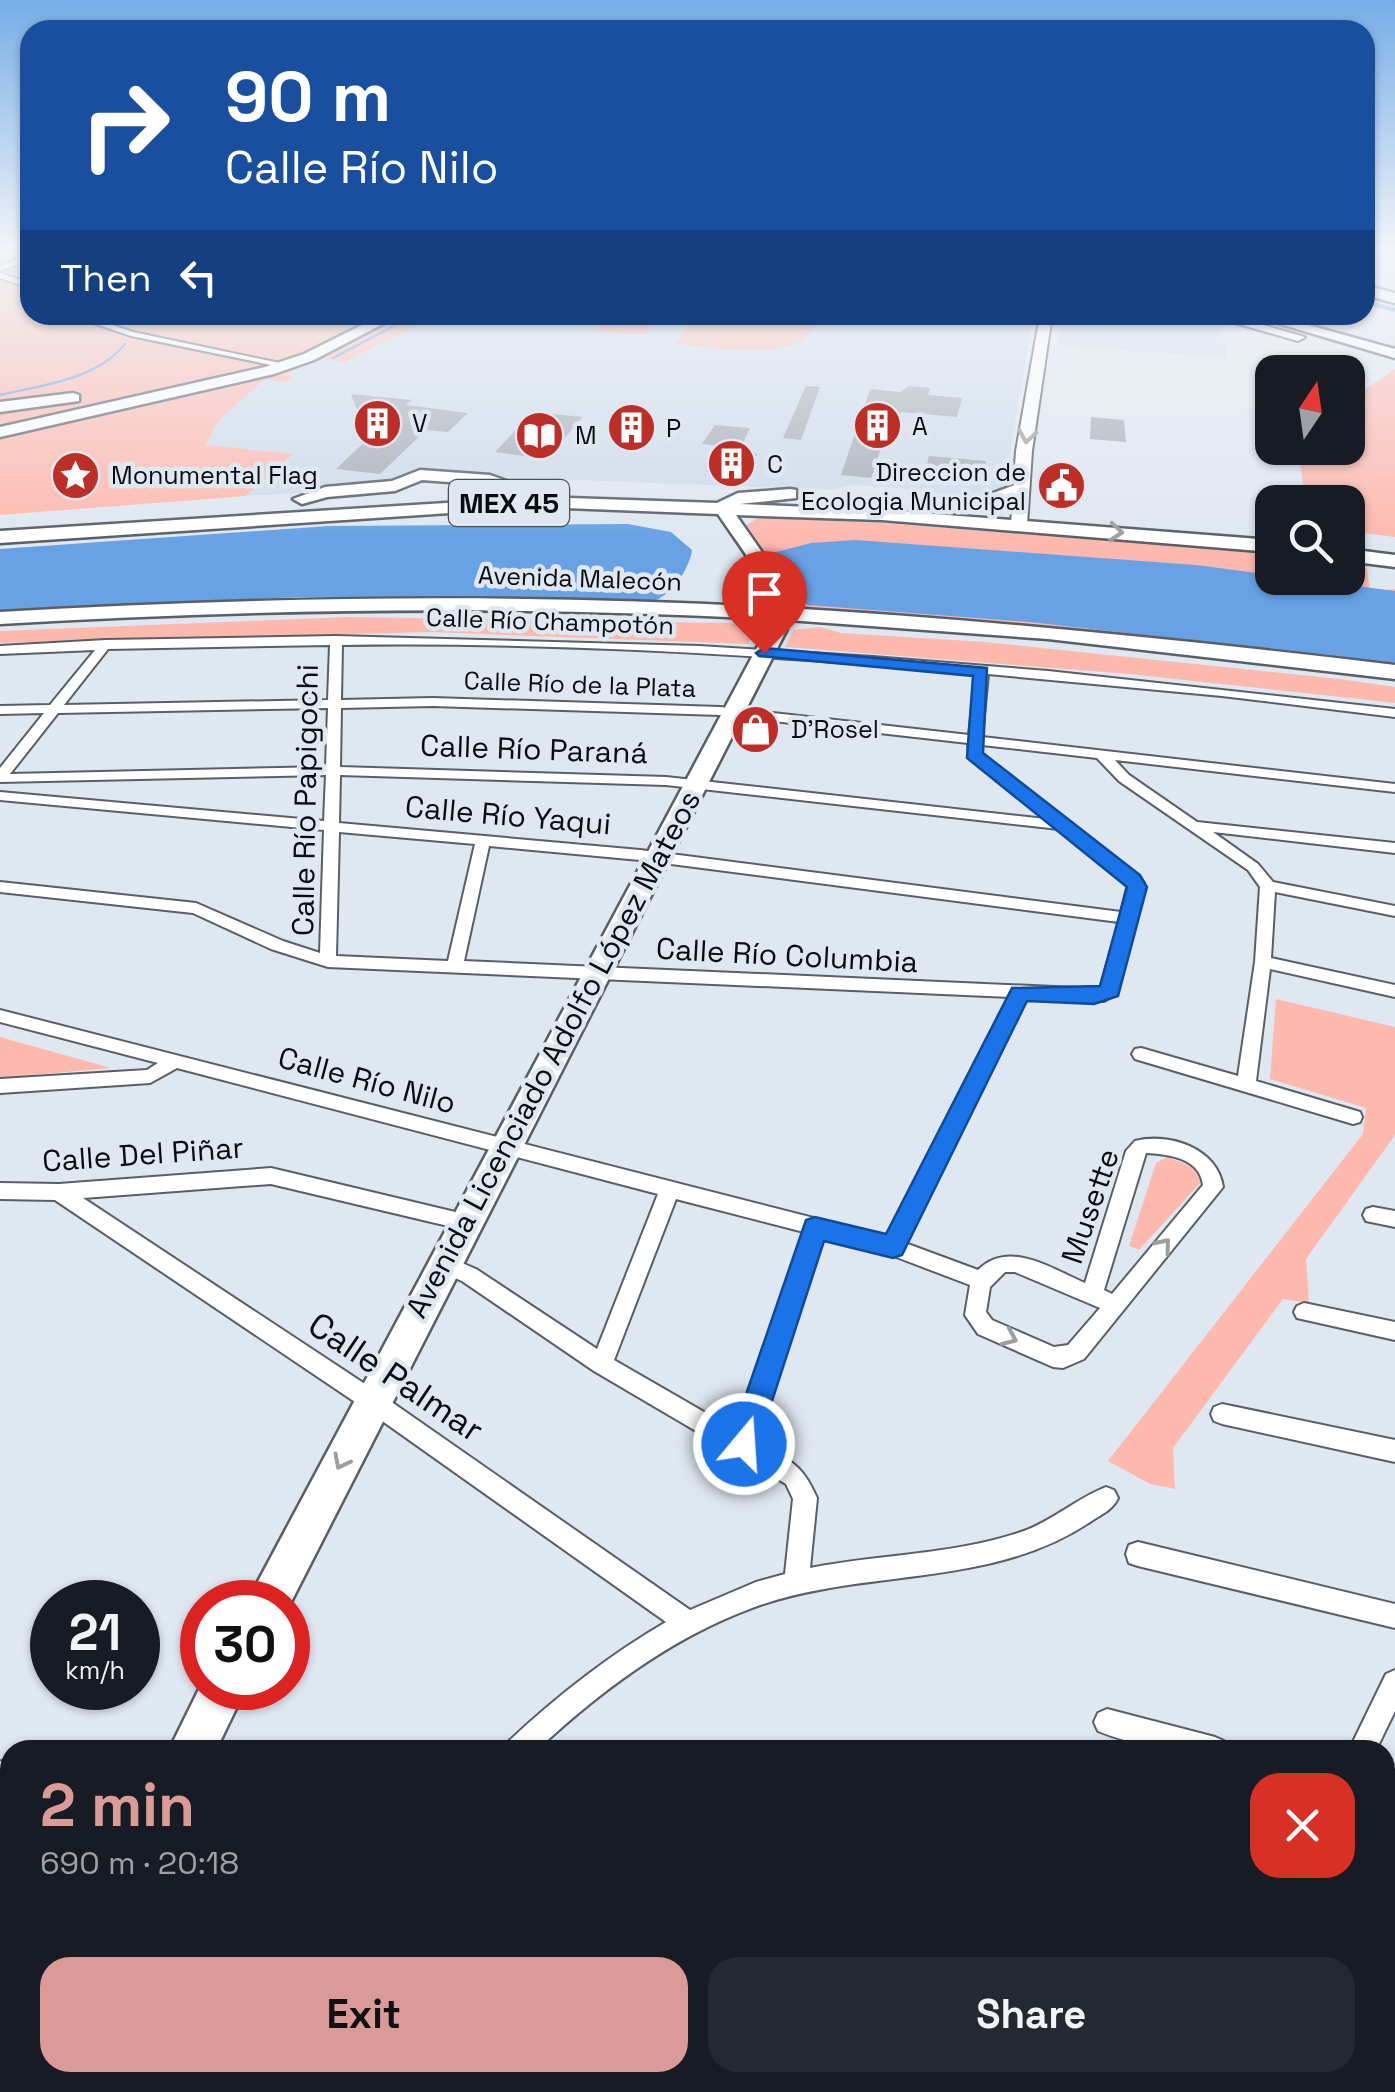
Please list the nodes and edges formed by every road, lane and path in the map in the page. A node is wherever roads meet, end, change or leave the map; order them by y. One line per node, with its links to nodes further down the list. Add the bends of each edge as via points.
1 (193, 345): 10 (street)
2 (209, 345): 10 (street)
3 (314, 345): 10 (main road)
4 (334, 345): 12 (main road, via 269,372)
5 (1042, 345): 14 (main road, one-way to 14)
6 (1339, 345): 9 (main road)
7 (1359, 345): 9 (main road)
8 (1365, 345): 9 (main road)
9 (1395, 355)
10 (282, 360): 11 (main road, via 194,383)
11 (0, 406)
12 (0, 432)
13 (790, 494): 14 (main road, MEX 45); 15 (main road, via 738,498); 16 (main road, MEX 45, via 515,486)
14 (1019, 506): 15 (main road, MEX 45); 17 (main road, MEX 45); 20 (main road, MEX 45, one-way to 20)
15 (725, 507): 18 (main road, MEX 45, via 495,503); 24 (main road, via 776,594)
16 (0, 520)
17 (1255, 527)
18 (0, 537)
19 (1365, 539): 21 (main road)
20 (1255, 543)
21 (1395, 543)
22 (1365, 557): 23 (main road)
23 (1395, 560)
24 (779, 617): 25 (main road, Avenida Malecón, via 424,610); 29 (main road, Avenida Licenciado Adolfo López Mateos); 31 (main road, Avenida Malecón, via 1064,635); 32 (main road, Avenida Malecón)
25 (0, 622)
26 (336, 640): 27 (street, Calle Río Champotón); 29 (street, Calle Río Champotón); 33 (street, Calle Río Papigochi)
27 (106, 644): 28 (street, Calle Río Champotón); 34 (street)
28 (0, 650)
29 (764, 653): 30 (street, Calle Río Champotón); 36 (main road, Avenida Licenciado Adolfo López Mateos)
30 (982, 672): 37 (street, Calle Río Champotón); 38 (street)
31 (1395, 672)
32 (1395, 680)
33 (334, 703): 34 (street, Calle Río de la Plata); 36 (street, Calle Río de la Plata); 40 (street, Calle Río Papigochi)
34 (56, 706): 35 (street, Calle Río de la Plata); 41 (street)
35 (0, 710)
36 (733, 712): 38 (street, Calle Río de la Plata); 42 (main road, Avenida Licenciado Adolfo López Mateos)
37 (1395, 713)
38 (975, 742): 39 (street, Calle Río de la Plata); 45 (street, via 974,754)
39 (1102, 756): 43 (street, Calle Río de la Plata); 46 (street)
40 (333, 771): 41 (street, Calle Río Paraná); 42 (street, Calle Río Paraná); 47 (street, Calle Río Papigochi)
41 (0, 777)
42 (696, 783): 45 (street, Calle Río Paraná); 50 (main road, Avenida Licenciado Adolfo López Mateos)
43 (1395, 788)
44 (0, 796): 47 (street, Calle Río Yaqui)
45 (1063, 825): 54 (street, via 1136,883)
46 (1196, 826): 49 (street); 51 (street)
47 (334, 828): 48 (street, Calle Río Yaqui); 55 (street, Calle Río Papigochi)
48 (483, 841): 50 (street, Calle Río Yaqui); 57 (street)
49 (1395, 848)
50 (657, 857): 54 (street, Calle Río Yaqui); 58 (main road, Avenida Licenciado Adolfo López Mateos)
51 (1268, 886): 53 (street); 56 (street)
52 (0, 887): 55 (street, Calle Río Columbia, via 196,908)
53 (1395, 912)
54 (1128, 918): 60 (street, Calle Río Columbia, via 1104,995)
55 (328, 962): 57 (street, Calle Río Columbia)
56 (1263, 962): 59 (street); 65 (street)
57 (455, 967): 58 (street, Calle Río Columbia)
58 (595, 973): 60 (street, Calle Río Columbia); 67 (main road, Avenida Licenciado Adolfo López Mateos)
59 (1395, 992)
60 (1020, 993): 75 (street)
61 (0, 1016): 63 (street, Calle Río Nilo)
62 (1141, 1054): 65 (street)
63 (176, 1061): 64 (street, via 150,1076); 67 (street, Calle Río Nilo)
64 (0, 1086)
65 (1246, 1086): 66 (street)
66 (1353, 1117)
67 (504, 1146): 68 (street, Calle Río Nilo); 73 (main road, Avenida Licenciado Adolfo López Mateos)
68 (670, 1189): 74 (street, Calle Río Nilo); 82 (street)
69 (59, 1192): 70 (street, Calle Del Piñar); 73 (street, Calle Del Piñar, via 271,1176); 83 (street, Calle Palmar)
70 (2, 1198)
71 (1374, 1215): 72 (street)
72 (1395, 1219)
73 (464, 1222): 76 (main road, Avenida Licenciado Adolfo López Mateos)
74 (815, 1228): 75 (street, Calle Río Nilo); 85 (street)
75 (893, 1247): 77 (street)
76 (443, 1264): 82 (street); 83 (main road, Avenida Licenciado Adolfo López Mateos)
77 (981, 1280): 78 (street, Musette, via 992,1267 1016,1263); 79 (street, Musette, one-way to 79, via 976,1315 985,1327 1053,1357 1076,1352)
78 (1093, 1292): 79 (street, Musette); 79 (street, Musette, one-way to 78, via 1214,1187 1206,1162 1162,1146 1135,1151)
79 (1114, 1304)
80 (1304, 1312): 81 (street)
81 (1395, 1331)
82 (602, 1364): 85 (street)
83 (372, 1401): 89 (main road, Avenida Licenciado Adolfo López Mateos, one-way to 89); 92 (street, Calle Palmar)
84 (1222, 1414): 86 (street)
85 (744, 1444): 90 (street, via 804,1489)
86 (1395, 1451)
87 (1106, 1498): 90 (street, via 1037,1541 997,1552)
88 (1138, 1554): 91 (street)
89 (279, 1580)
90 (796, 1583): 92 (street)
91 (1395, 1616)
92 (689, 1624): 97 (street, via 562,1707)
93 (1395, 1684): 99 (street)
94 (213, 1710): 96 (main road)
95 (1107, 1722): 98 (street)
96 (197, 1740)
97 (528, 1740)
98 (1176, 1740)
99 (1367, 1740)

